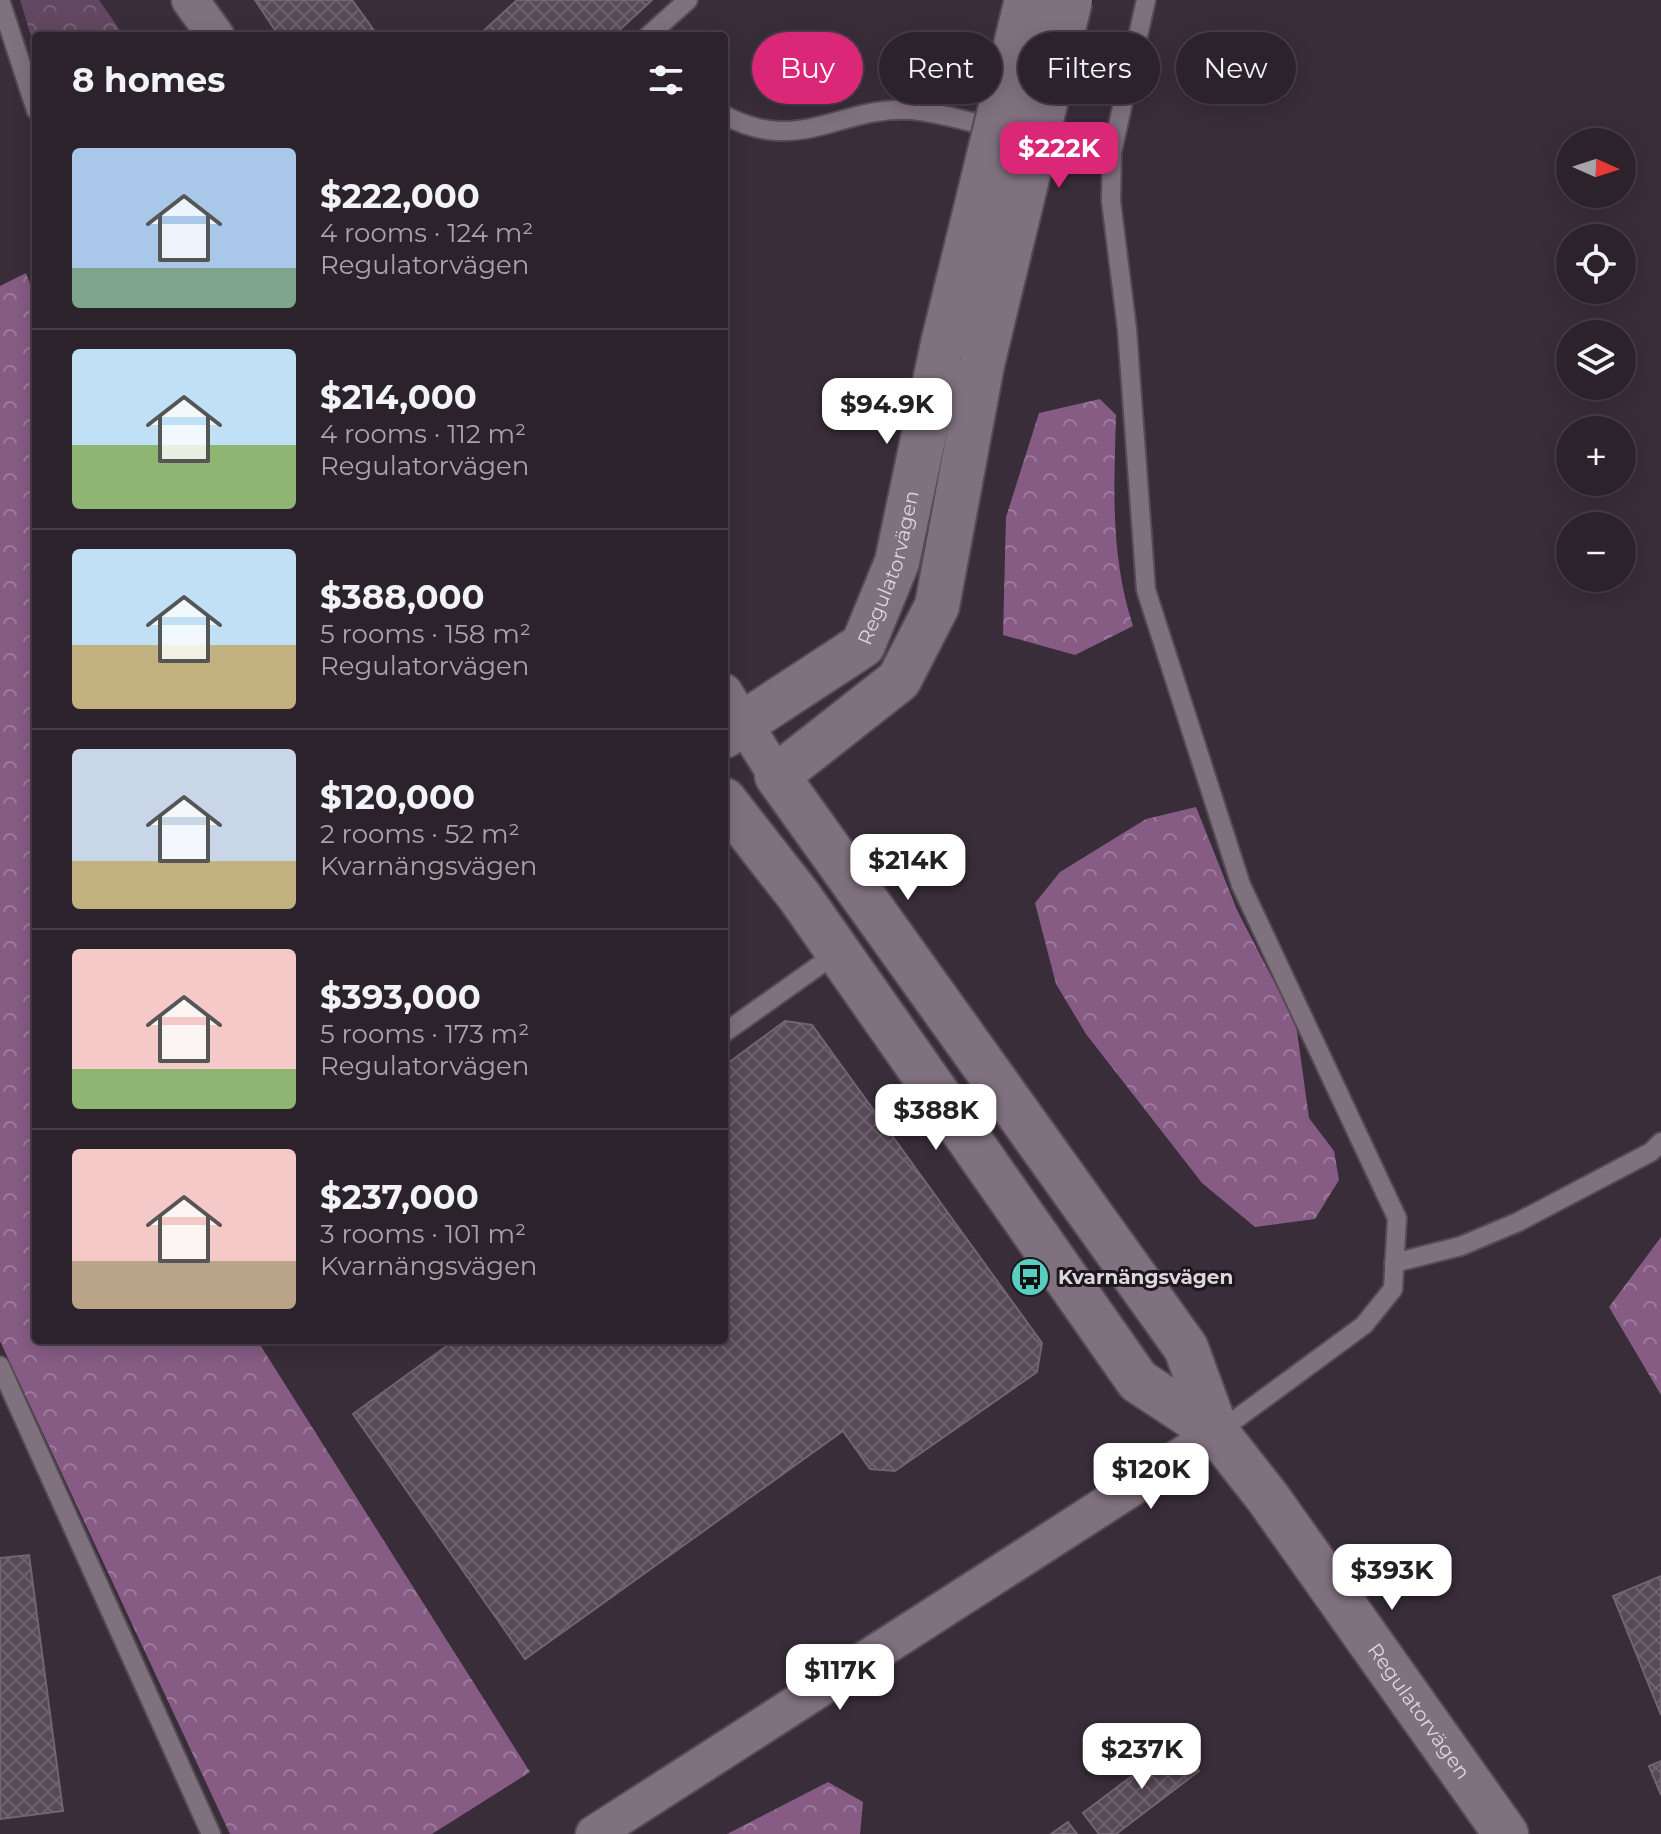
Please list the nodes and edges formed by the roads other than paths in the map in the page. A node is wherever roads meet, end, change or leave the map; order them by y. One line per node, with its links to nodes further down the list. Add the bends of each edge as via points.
1 (0, 0): 9 (lane)
2 (190, 0): 7 (street)
3 (1027, 0): 12 (street, Regulatorvägen, bridge, via 943,344 897,562 863,645)
4 (1070, 0): 13 (street, bridge, via 982,364 937,606 899,680)
5 (1146, 0): 11 (lane)
6 (682, 6): 8 (lane)
7 (213, 32)
8 (653, 32)
9 (32, 100)
10 (728, 117): 11 (lane, via 782,132 910,110)
11 (1112, 152): 19 (lane, via 1111,201 1127,329 1146,590 1241,885 1397,1218)
12 (731, 717): 13 (street)
13 (777, 776): 14 (street); 21 (street, Regulatorvägen, via 1186,1348)
14 (728, 803)
15 (728, 805): 16 (street, Regulatorvägen)
16 (838, 952): 17 (lane); 21 (street, Regulatorvägen, via 1138,1381)
17 (728, 1030)
18 (1661, 1142): 19 (lane, via 1518,1222 1461,1246)
19 (1394, 1263): 21 (lane, via 1393,1289 1364,1325)
20 (0, 1366): 22 (lane)
21 (1217, 1433): 23 (street); 24 (street, Regulatorvägen)
22 (211, 1834)
23 (594, 1834)
24 (1506, 1834)

